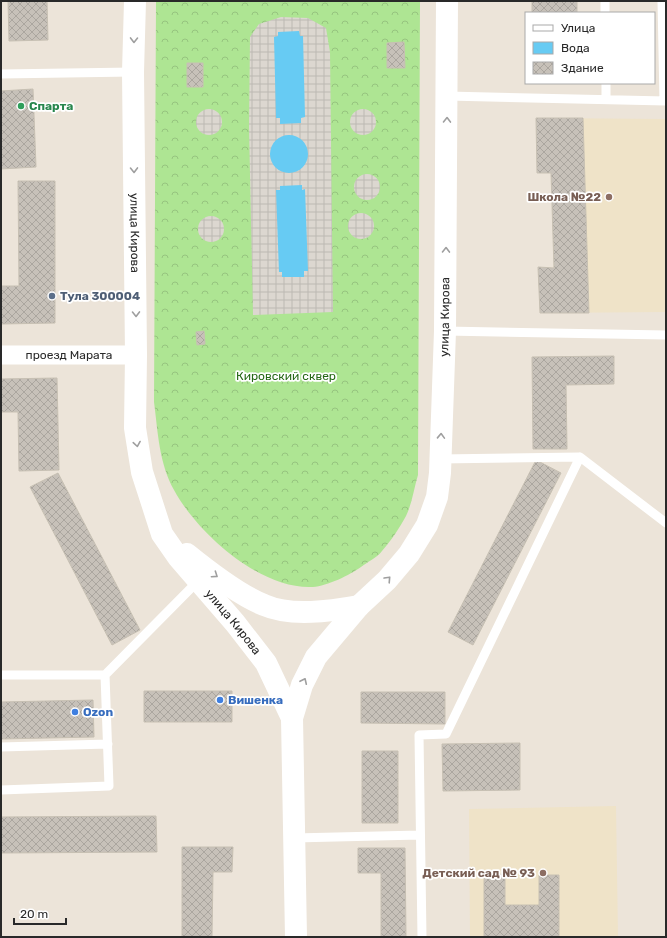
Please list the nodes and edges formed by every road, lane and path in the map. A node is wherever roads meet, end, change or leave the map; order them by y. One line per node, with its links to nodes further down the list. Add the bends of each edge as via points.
1 (135, 1): 6 (main road, улица Кирова, one-way to 6)
2 (447, 1): 9 (main road, улица Кирова)
3 (605, 1): 5 (lane)
4 (662, 1): 11 (lane)
5 (605, 12)
6 (133, 72): 7 (lane); 15 (main road, улица Кирова, one-way to 15)
7 (1, 74)
8 (606, 84): 10 (lane)
9 (447, 96): 10 (lane); 12 (main road, улица Кирова, one-way to 9)
10 (606, 99): 11 (lane)
11 (665, 101)
12 (445, 331): 13 (lane); 17 (main road, улица Кирова, one-way to 12)
13 (666, 334)
14 (1, 355): 15 (street, проезд Марата)
15 (136, 355): 19 (main road, улица Кирова, one-way to 19, via 135,428 142,472)
16 (580, 457): 17 (lane); 18 (lane); 28 (lane, via 446,734 419,735)
17 (440, 459): 21 (main road, улица Кирова, one-way to 17, via 410,554 427,525 436,497)
18 (666, 523)
19 (162, 534): 20 (main road, улица Кирова); 21 (main road, улица Кирова, one-way to 21, via 200,564 265,606 294,611 328,612)
20 (198, 581): 23 (lane); 24 (main road, улица Кирова, via 266,663)
21 (359, 606): 24 (main road, улица Кирова, one-way to 21, via 302,685 316,657)
22 (1, 675): 23 (lane)
23 (105, 675): 25 (lane)
24 (292, 718): 29 (main road, улица Кирова)
25 (108, 744): 26 (lane); 27 (lane, via 109,786)
26 (1, 747)
27 (1, 790)
28 (420, 835): 29 (lane); 31 (lane)
29 (294, 838): 30 (main road, улица Кирова)
30 (296, 937)
31 (422, 937)

